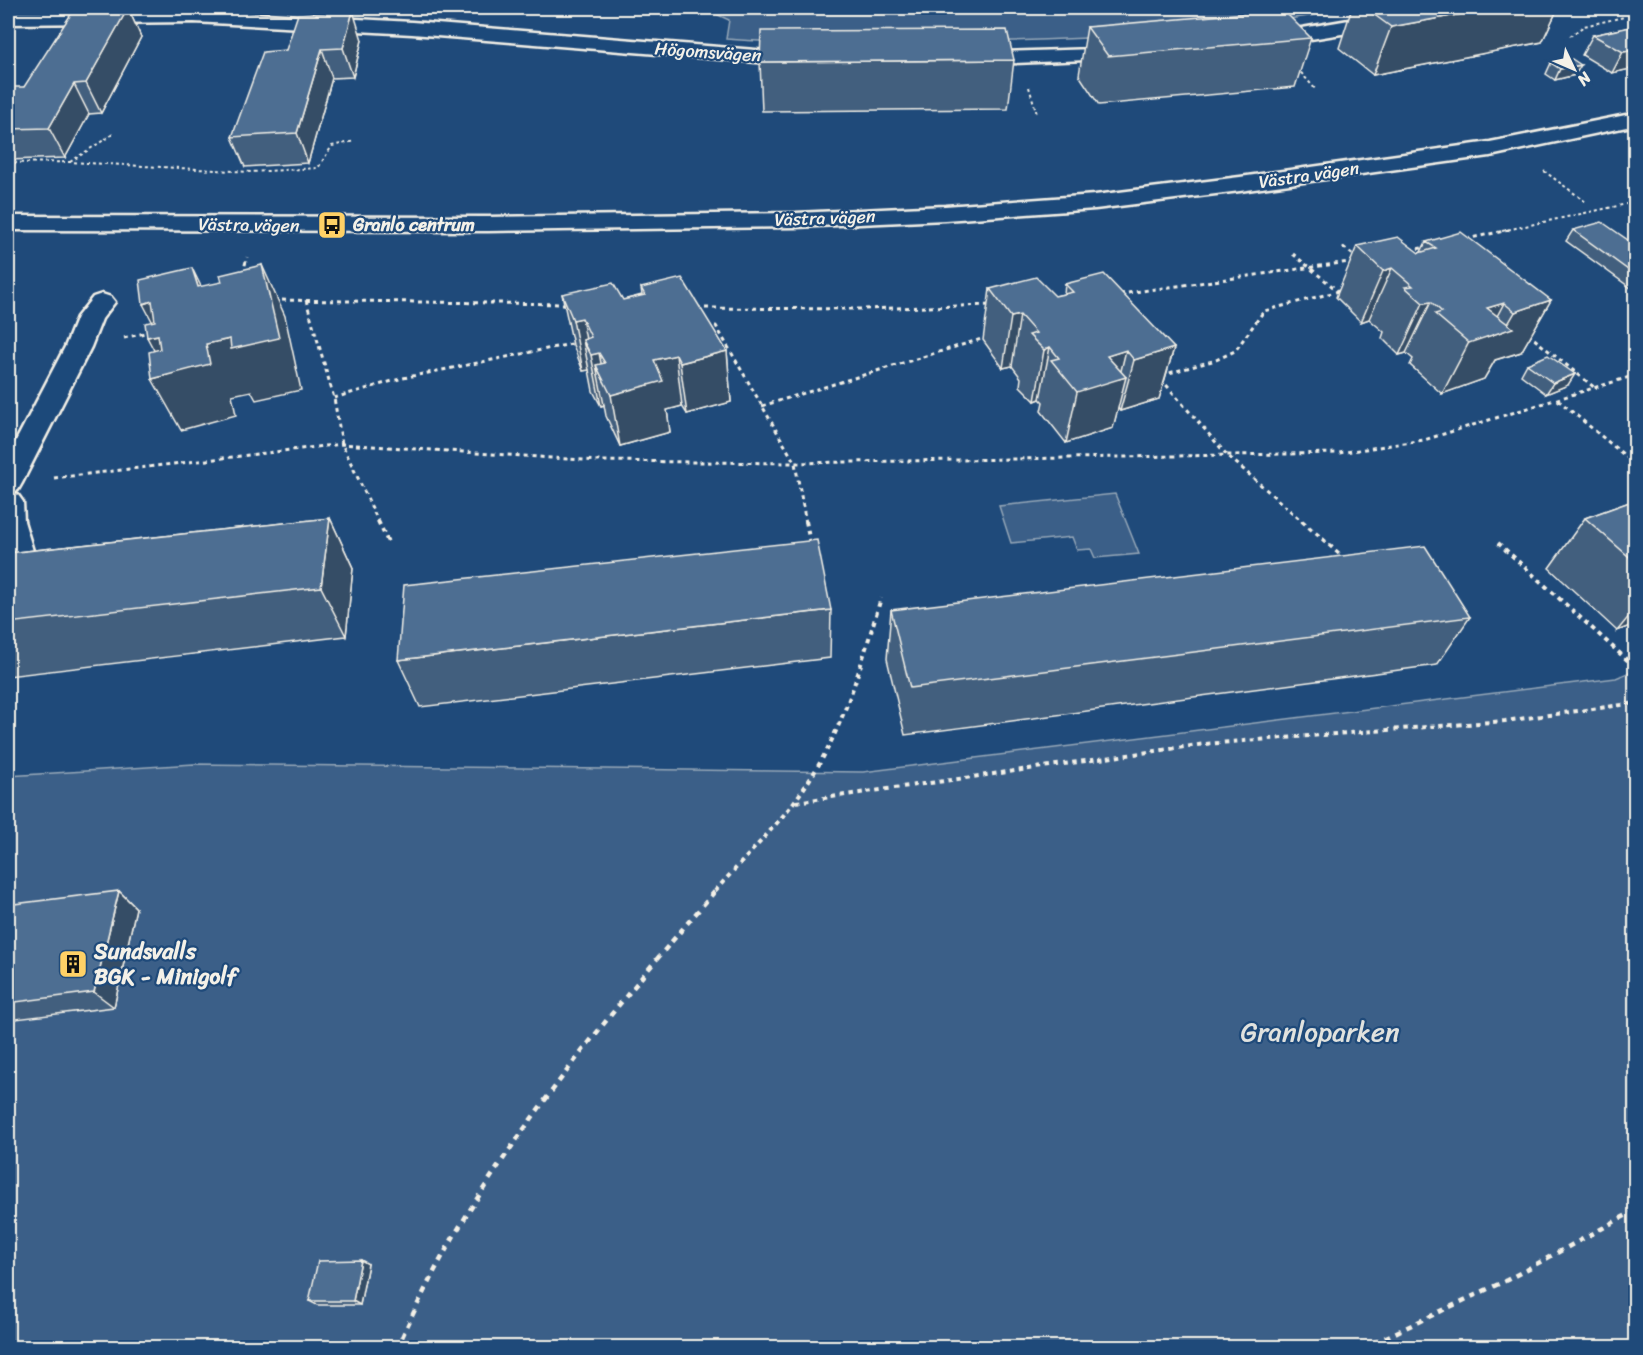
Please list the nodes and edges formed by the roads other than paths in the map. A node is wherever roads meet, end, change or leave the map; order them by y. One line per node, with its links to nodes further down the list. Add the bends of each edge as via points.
1 (1442, 8): 3 (street, via 1385,21)
2 (8, 18): 5 (street, Högomsvägen, via 194,16 412,28)
3 (1247, 42)
4 (1146, 53): 6 (street)
5 (826, 60)
6 (957, 60)
7 (1635, 119): 8 (street, Västra vägen, via 1490,148 1240,184 1095,202 945,213 796,220 476,224)
8 (8, 223)
9 (102, 302): 10 (street, via 90,317)
10 (8, 483)
11 (8, 502): 12 (street, via 9,521)
12 (25, 574)

